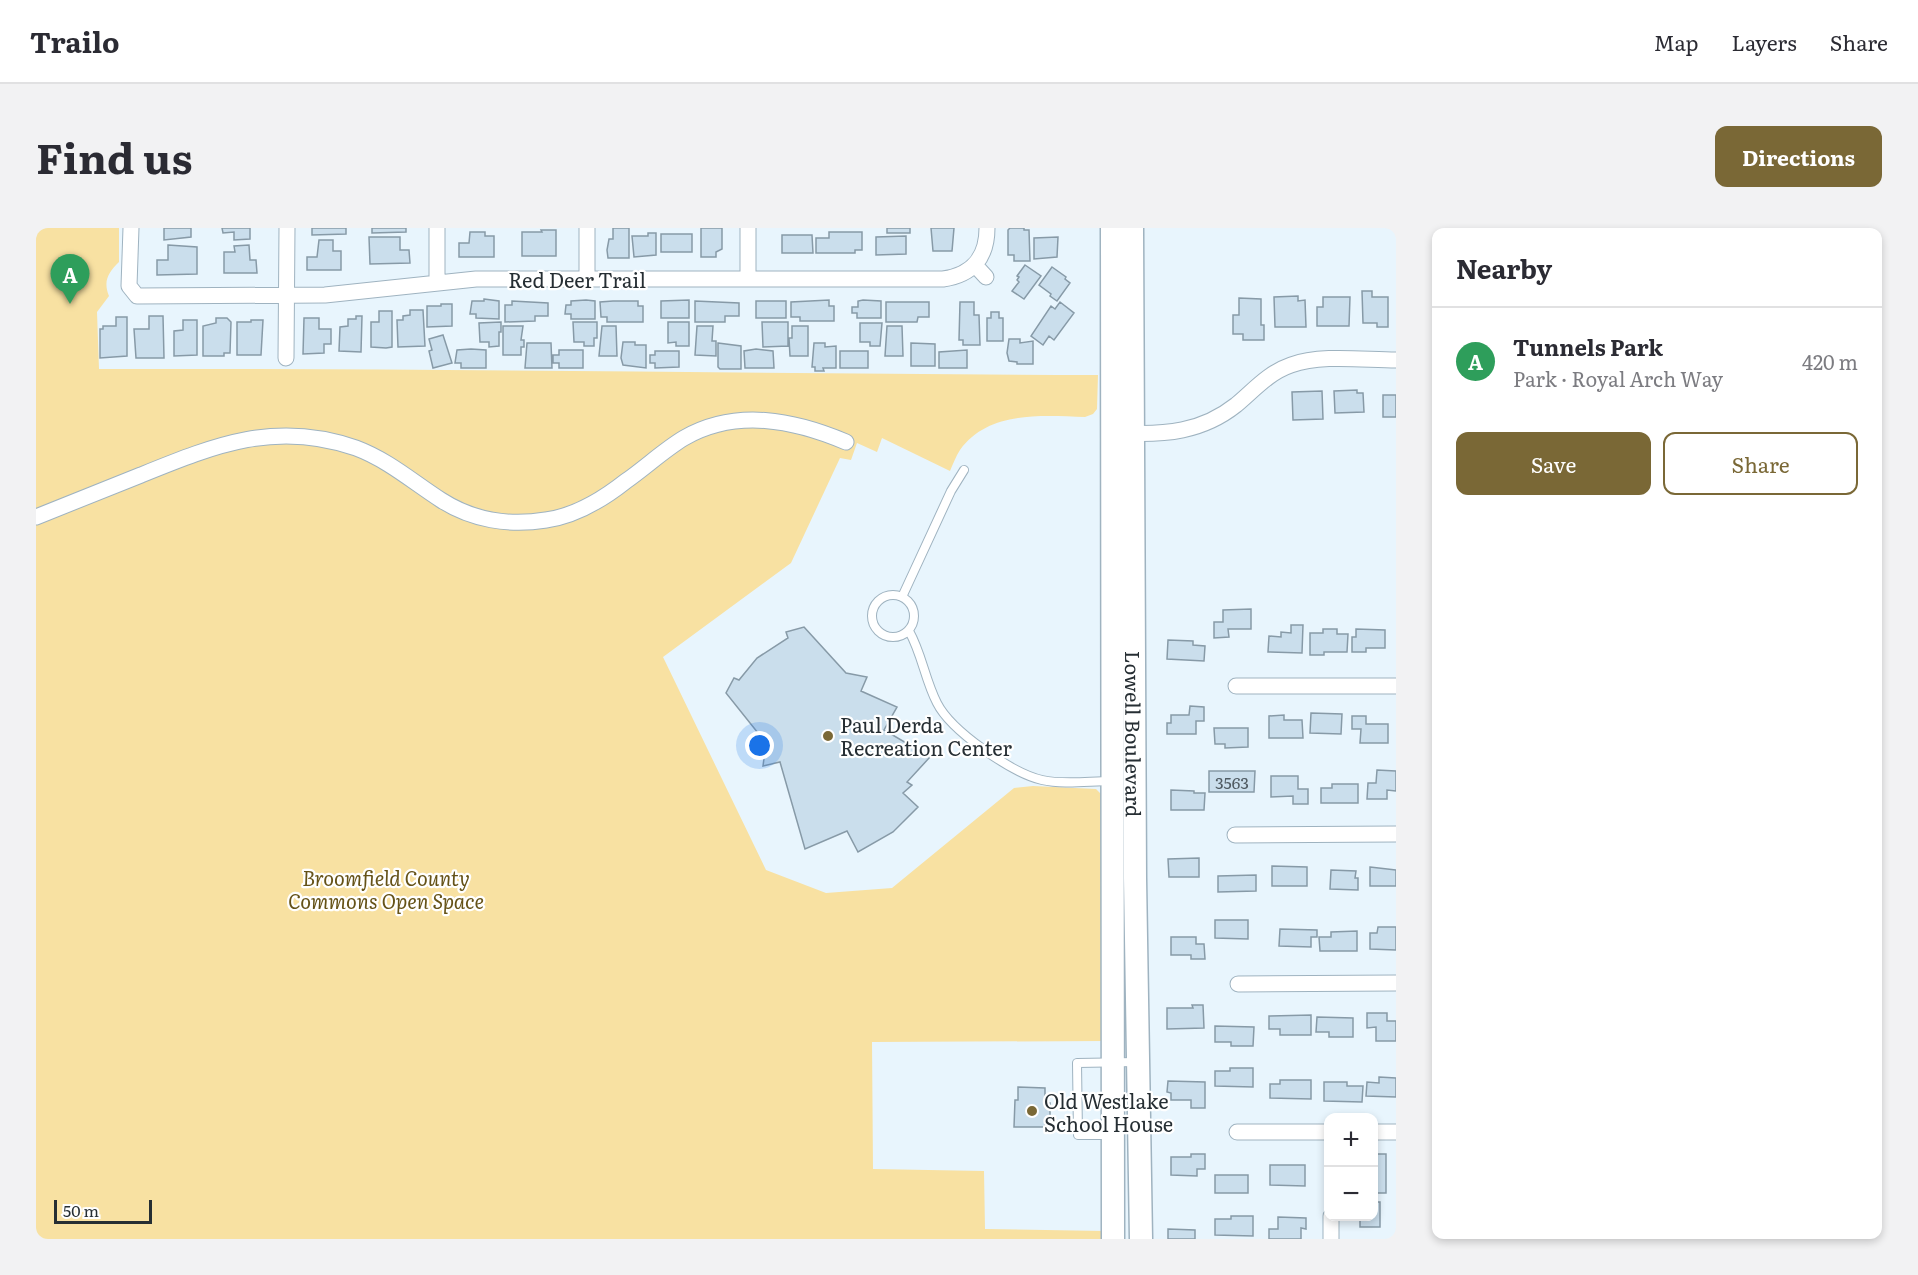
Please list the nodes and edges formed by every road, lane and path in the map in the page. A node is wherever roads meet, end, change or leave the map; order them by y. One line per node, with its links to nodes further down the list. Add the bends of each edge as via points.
1 (131, 228): 14 (street, Red Deer Trail, via 129,286 137,296)
2 (287, 228): 14 (street)
3 (437, 228): 13 (street)
4 (587, 228): 11 (street)
5 (748, 228): 12 (street)
6 (987, 228): 9 (street, via 986,245)
7 (1112, 228): 17 (main road, Lowell Boulevard)
8 (1132, 228): 17 (main road, Lowell Boulevard)
9 (975, 266): 10 (street); 12 (street, Red Deer Trail, via 966,273 943,279)
10 (986, 277)
11 (587, 278): 12 (street, Red Deer Trail); 13 (street, Red Deer Trail)
12 (748, 278)
13 (437, 283): 14 (street, Red Deer Trail)
14 (287, 296): 15 (street)
15 (286, 358)
16 (1396, 360): 17 (street, via 1320,360 1291,365 1266,378 1208,424 1169,433)
17 (1123, 433): 25 (main road, Lowell Boulevard); 28 (main road, Lowell Boulevard)
18 (846, 442): 20 (street, via 776,421 723,423 684,438 583,509 551,519 515,522 488,519 457,508 357,448 311,437 265,436 200,451)
19 (964, 470): 21 (lane)
20 (36, 517)
21 (902, 597): 22 (lane, via 913,613); 22 (lane, via 881,598 875,604 872,618 883,635 897,637)
22 (909, 631): 25 (lane, via 945,717 980,746 1014,768 1044,780)
23 (1236, 686): 24 (street)
24 (1396, 686)
25 (1113, 781): 28 (main road, via 1125,784 1128,791 1129,847); 32 (main road, Lowell Boulevard)
26 (1396, 834): 27 (street)
27 (1235, 835)
28 (1135, 878): 31 (main road, Lowell Boulevard)
29 (1396, 983): 30 (street)
30 (1239, 984)
31 (1137, 1062): 32 (lane); 40 (main road, Lowell Boulevard)
32 (1114, 1063): 37 (main road, Lowell Boulevard); 37 (lane, via 1077,1063 1078,1135)
33 (1237, 1132): 34 (street)
34 (1324, 1132)
35 (1378, 1132): 36 (street)
36 (1396, 1132)
37 (1113, 1135): 39 (main road, Lowell Boulevard)
38 (1331, 1221): 41 (street)
39 (1113, 1239)
40 (1141, 1239)
41 (1331, 1239)

